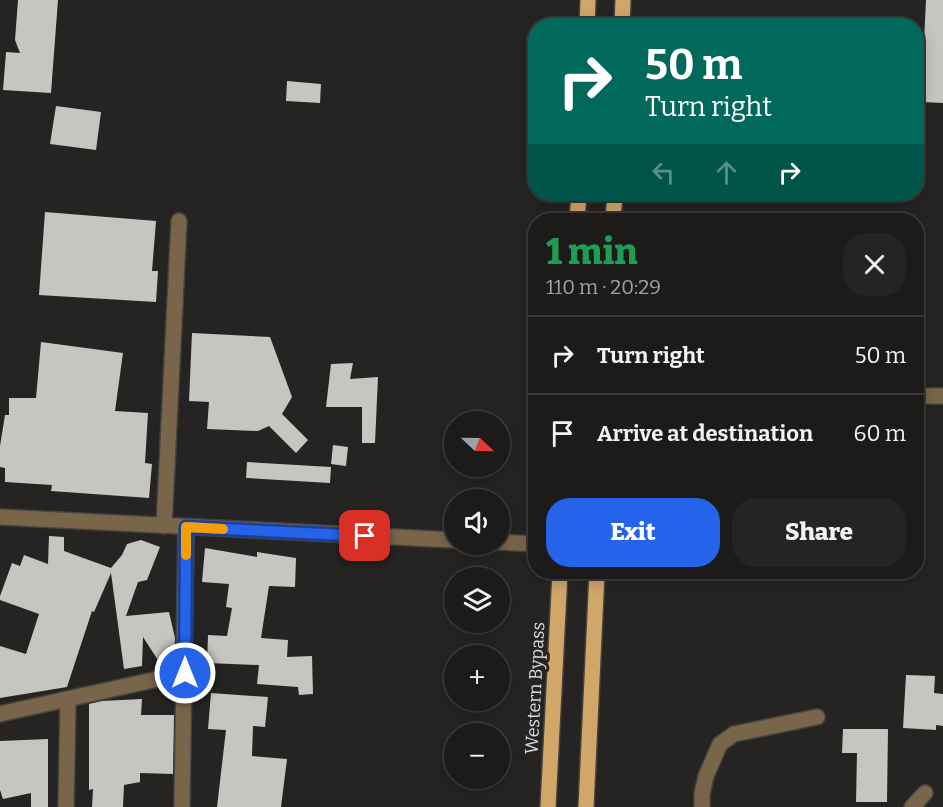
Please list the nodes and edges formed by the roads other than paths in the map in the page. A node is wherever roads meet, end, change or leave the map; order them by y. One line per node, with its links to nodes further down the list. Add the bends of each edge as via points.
1 (588, 0): 3 (main road)
2 (623, 0): 4 (main road)
3 (587, 18)
4 (622, 18)
5 (178, 221): 9 (street)
6 (924, 396): 7 (street)
7 (943, 396)
8 (0, 517): 9 (street)
9 (164, 526): 10 (street)
10 (186, 527): 11 (street); 16 (street)
11 (444, 540)
12 (510, 543): 13 (street)
13 (528, 544)
14 (560, 579): 23 (main road, Western Bypass)
15 (597, 579): 24 (main road)
16 (185, 673): 17 (street); 22 (street)
17 (68, 699): 18 (street); 21 (street)
18 (0, 714)
19 (817, 717): 25 (street, via 734,734 720,744 706,776)
20 (925, 793): 26 (street)
21 (66, 807)
22 (182, 807)
23 (548, 807)
24 (586, 807)
25 (702, 807)
26 (912, 807)

